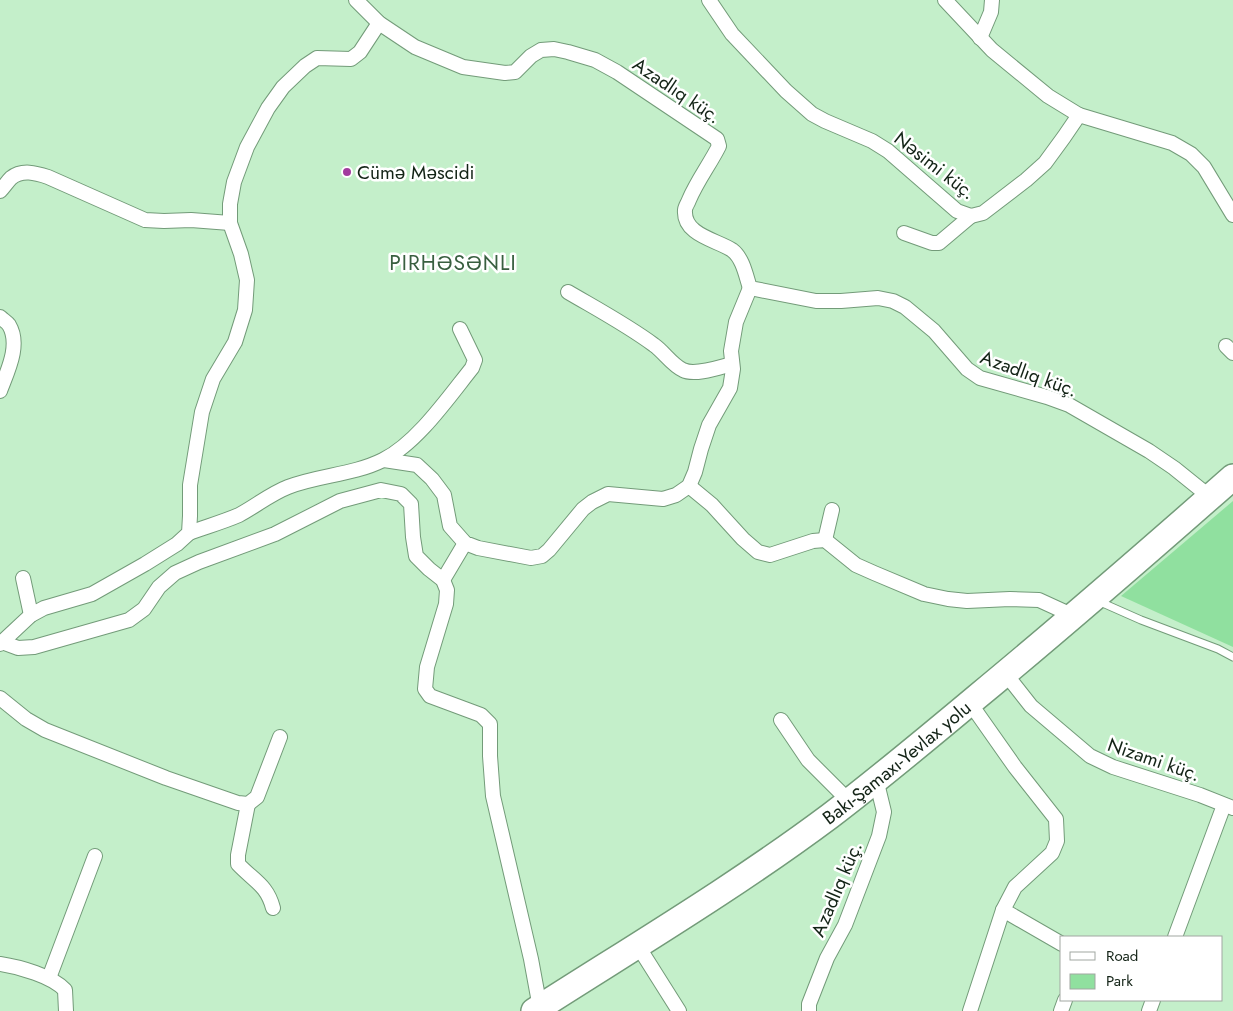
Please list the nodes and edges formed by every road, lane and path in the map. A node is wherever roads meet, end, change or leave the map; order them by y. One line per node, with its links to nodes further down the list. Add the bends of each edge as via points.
1 (356, 0): 5 (street)
2 (709, 0): 10 (street, Nəsimi küç., via 732,34 812,114 888,152 957,211)
3 (945, 0): 6 (street)
4 (992, 0): 6 (street, via 991,12)
5 (379, 23): 11 (street, via 360,52 351,59 317,58 283,87 268,108 234,182); 13 (street, Azadlıq küç., via 415,47 463,67 516,72 531,56 541,50 554,49 595,60 717,139 719,146 685,210 687,221 704,237 736,254)
6 (980, 38): 7 (street, via 1048,96)
7 (1078, 115): 9 (street, via 1172,143 1191,154 1204,166); 10 (street, Nəsimi küç., via 1045,163 983,213)
8 (0, 191): 11 (street, via 12,177 36,173 145,220)
9 (1233, 215)
10 (971, 216): 12 (street, via 939,243)
11 (230, 223): 24 (street, via 247,280 245,310 235,342 213,379 202,412 190,485)
12 (904, 232)
13 (750, 288): 17 (street, via 736,322); 22 (street, Azadlıq küç., via 816,302 878,298 893,301 934,331 967,370 980,378 1069,405 1149,451)
14 (568, 292): 17 (street, via 636,332 684,371 698,372)
15 (0, 317): 18 (street, via 14,336 13,356)
16 (460, 329): 19 (street, via 475,360 472,368 408,444)
17 (732, 364): 21 (street, via 730,388 709,425)
18 (0, 391)
19 (384, 460): 24 (street, via 287,487 238,515); 26 (street, via 416,465 432,479 444,495 450,526)
20 (1233, 477): 22 (highway, Bakı-Şamaxı-Yevlax yolu)
21 (689, 486): 25 (street, via 758,552 770,555); 26 (street, via 676,496 663,499 608,494 583,509 542,556 531,558)
22 (1210, 498): 29 (highway, Bakı-Şamaxı-Yevlax yolu)
23 (832, 510): 25 (street)
24 (188, 532): 30 (street, via 177,544 92,594)
25 (825, 540): 31 (street, via 856,565 924,594 967,601 1039,600)
26 (465, 543): 28 (street)
27 (23, 578): 30 (street)
28 (443, 580): 32 (street, via 416,556 411,504 401,494 381,490 340,501 275,534 175,573 159,587 144,609 129,620 34,647 18,648); 51 (street, via 447,590 446,604 427,667 425,689 430,696 481,715 490,724 493,796 531,959)
29 (1093, 598): 31 (highway, Bakı-Şamaxı-Yevlax yolu); 33 (lane)
30 (31, 614): 32 (street)
31 (1071, 617): 34 (highway, Bakı-Şamaxı-Yevlax yolu)
32 (1, 643)
33 (1233, 658)
34 (1005, 673): 36 (highway, Bakı-Şamaxı-Yevlax yolu); 42 (street, Nizami küç., via 1031,706 1090,756 1113,768)
35 (0, 698): 41 (street, via 45,730 166,778 238,804)
36 (970, 703): 39 (highway, Bakı-Şamaxı-Yevlax yolu); 45 (street, via 1056,819 1057,841 1052,853 1015,887)
37 (781, 720): 40 (street, via 808,760)
38 (280, 737): 41 (street, via 257,797)
39 (876, 779): 40 (highway, Bakı-Şamaxı-Yevlax yolu); 54 (street, Azadlıq küç., via 884,812 879,836 845,925 827,958)
40 (849, 801): 48 (highway, Bakı-Şamaxı-Yevlax yolu, via 750,873)
41 (248, 804): 44 (street, via 238,864 265,888)
42 (1228, 806): 46 (street)
43 (95, 856): 50 (street)
44 (273, 908)
45 (1003, 910): 47 (street); 55 (street)
46 (1175, 936)
47 (1060, 943)
48 (638, 946): 51 (highway, Bakı-Şamaxı-Yevlax yolu); 53 (street)
49 (0, 964): 50 (street)
50 (49, 978): 52 (street, via 66,990)
51 (539, 1010)
52 (66, 1011)
53 (679, 1011)
54 (809, 1011)
55 (970, 1011)

